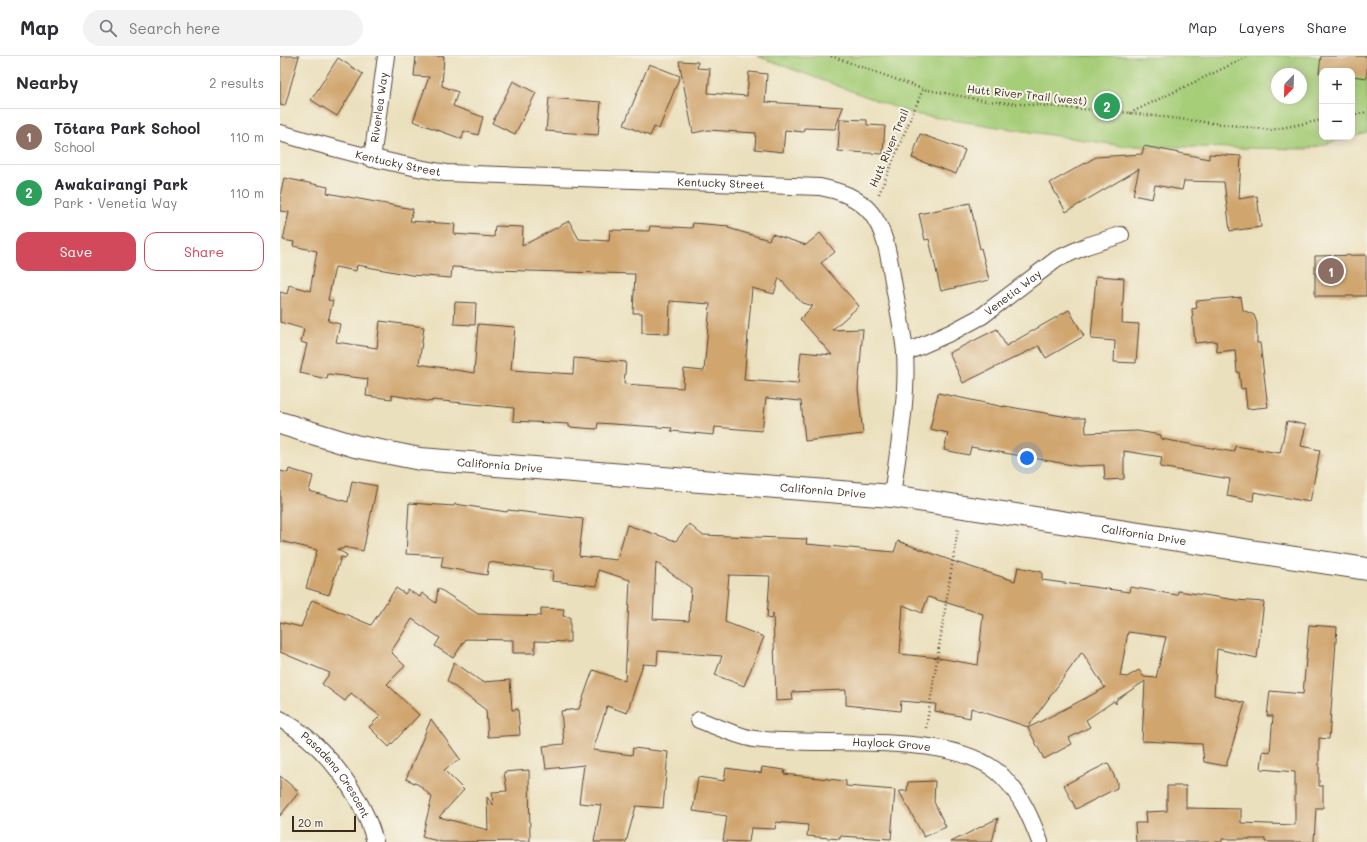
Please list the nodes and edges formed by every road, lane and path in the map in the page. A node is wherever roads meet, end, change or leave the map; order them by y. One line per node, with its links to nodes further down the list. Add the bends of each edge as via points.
1 (386, 56): 10 (street, Riverlea Way)
2 (831, 56): 4 (path, Hutt River Trail (west))
3 (1249, 56): 6 (path)
4 (923, 89): 6 (path, Hutt River Trail (west), via 986,101); 11 (path, Hutt River Trail)
5 (1367, 112): 7 (path)
6 (1130, 113): 8 (path, Hutt River Trail (west), via 1271,130)
7 (1355, 114)
8 (1319, 121)
9 (280, 133): 10 (street, Kentucky Street)
10 (372, 159): 11 (street, Kentucky Street, via 446,173 820,187 855,198)
11 (871, 213): 13 (street, Kentucky Street, via 881,230 888,251)
12 (1121, 235): 13 (street, Venetia Way, via 1057,258 982,316)
13 (905, 353): 15 (street, Kentucky Street, via 905,389)
14 (280, 423): 15 (street, California Drive, via 355,446 420,459)
15 (892, 496): 16 (street, California Drive)
16 (962, 506): 17 (street, California Drive); 20 (path)
17 (1367, 569)
18 (280, 719): 21 (street, Pasadena Crescent, via 304,736 338,770 362,807)
19 (699, 720): 20 (street, Haylock Grove, via 753,739)
20 (923, 746): 22 (street, Haylock Grove, via 968,754 986,762 1016,791)
21 (375, 842)
22 (1040, 842)

